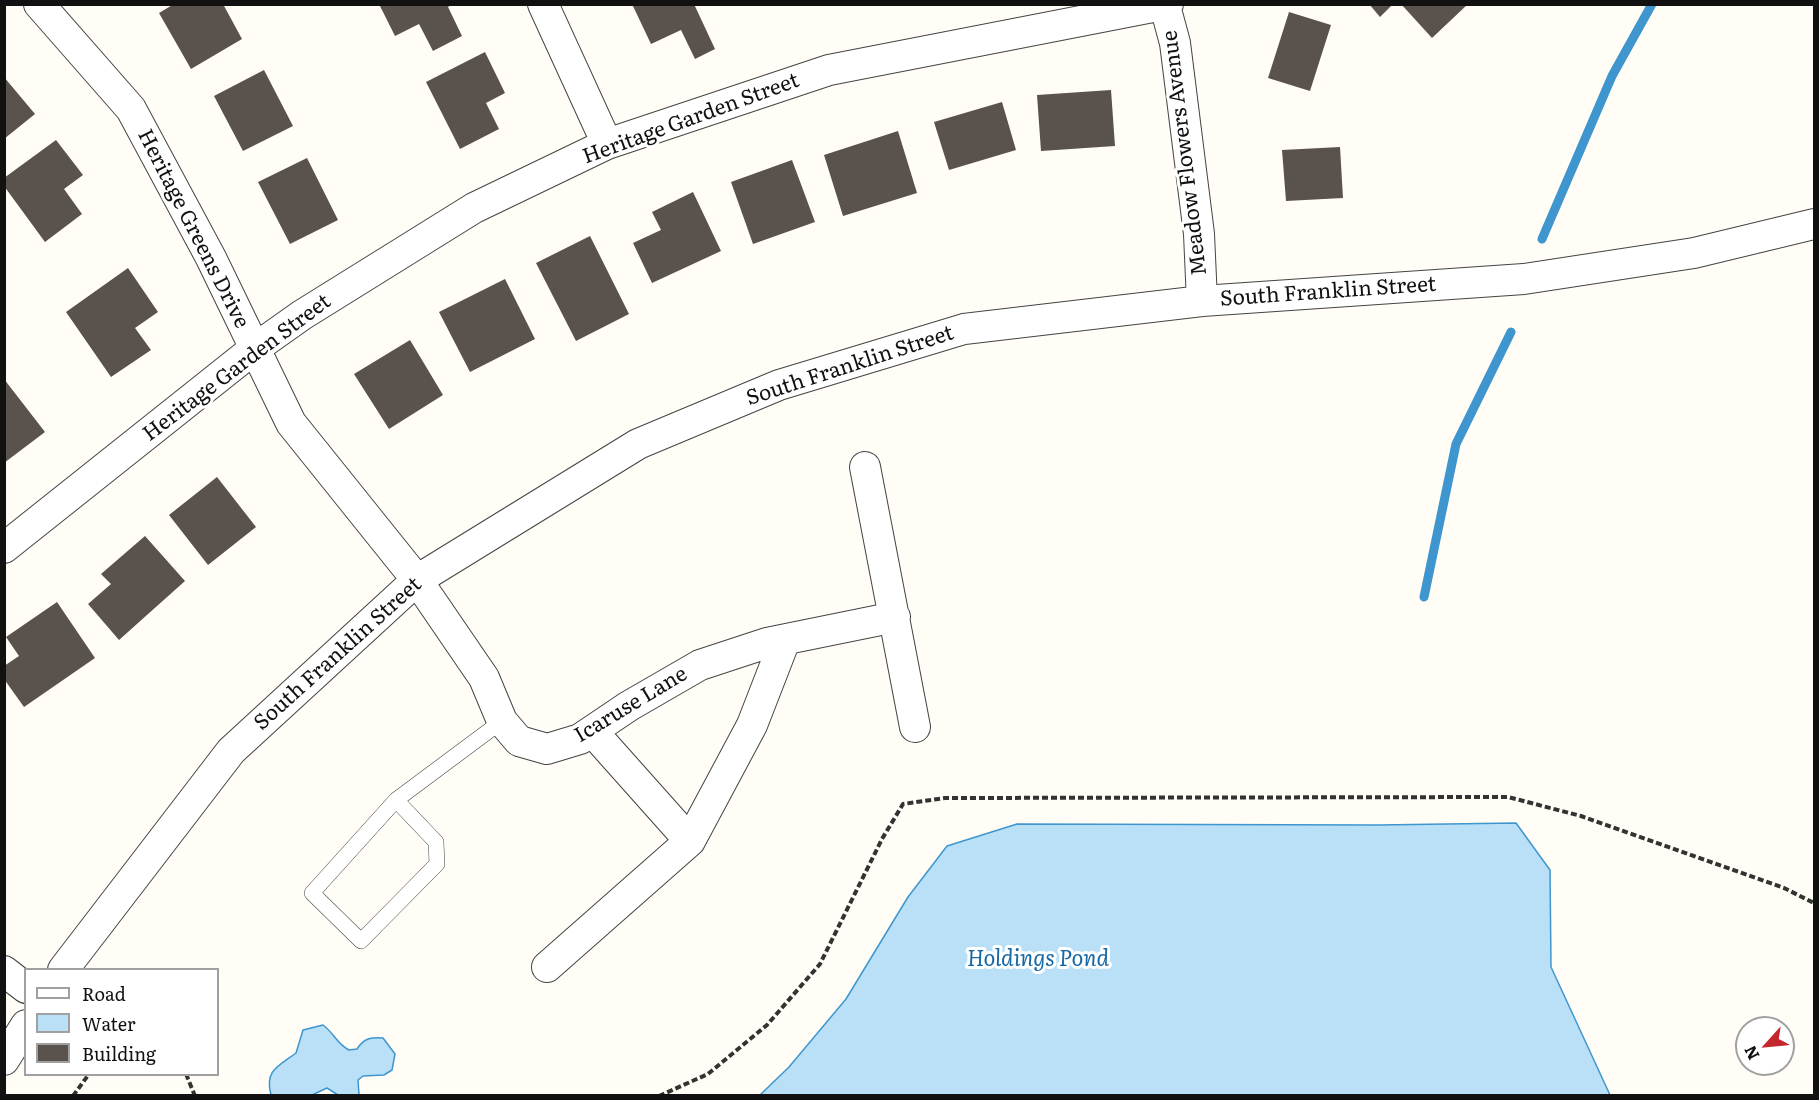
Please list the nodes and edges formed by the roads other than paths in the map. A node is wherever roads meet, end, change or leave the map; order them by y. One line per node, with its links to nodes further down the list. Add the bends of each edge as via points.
1 (39, 4): 7 (street, Heritage Greens Drive, via 131,109)
2 (543, 4): 4 (street)
3 (1166, 5): 4 (street, Heritage Garden Street, via 829,70); 6 (street, Meadow Flowers Avenue, via 1175,43 1199,234)
4 (607, 144): 7 (street, Heritage Garden Street, via 474,208 302,315)
5 (1815, 224): 6 (street, South Franklin Street, via 1694,254 1524,279)
6 (1202, 300): 10 (street, South Franklin Street, via 964,329 778,385 638,444)
7 (255, 350): 9 (street, Heritage Garden Street); 10 (street, Heritage Greens Drive, via 291,423)
8 (865, 467): 11 (street)
9 (4, 548)
10 (417, 580): 13 (street, Icaruse Lane, via 484,678); 19 (street, South Franklin Street, via 231,751)
11 (895, 617): 12 (street, Icaruse Lane); 14 (street)
12 (785, 640): 15 (street, Icaruse Lane, via 700,665); 17 (street, via 752,725)
13 (502, 721): 15 (street, Icaruse Lane, via 519,741 547,749); 16 (lane)
14 (915, 727)
15 (592, 731): 17 (street)
16 (396, 800): 16 (lane, via 312,892 361,941 437,864 436,842)
17 (690, 841): 18 (street)
18 (547, 967)
19 (64, 968)
20 (4, 971): 21 (street)
21 (24, 986)
22 (24, 1028): 23 (street)
23 (4, 1060)

